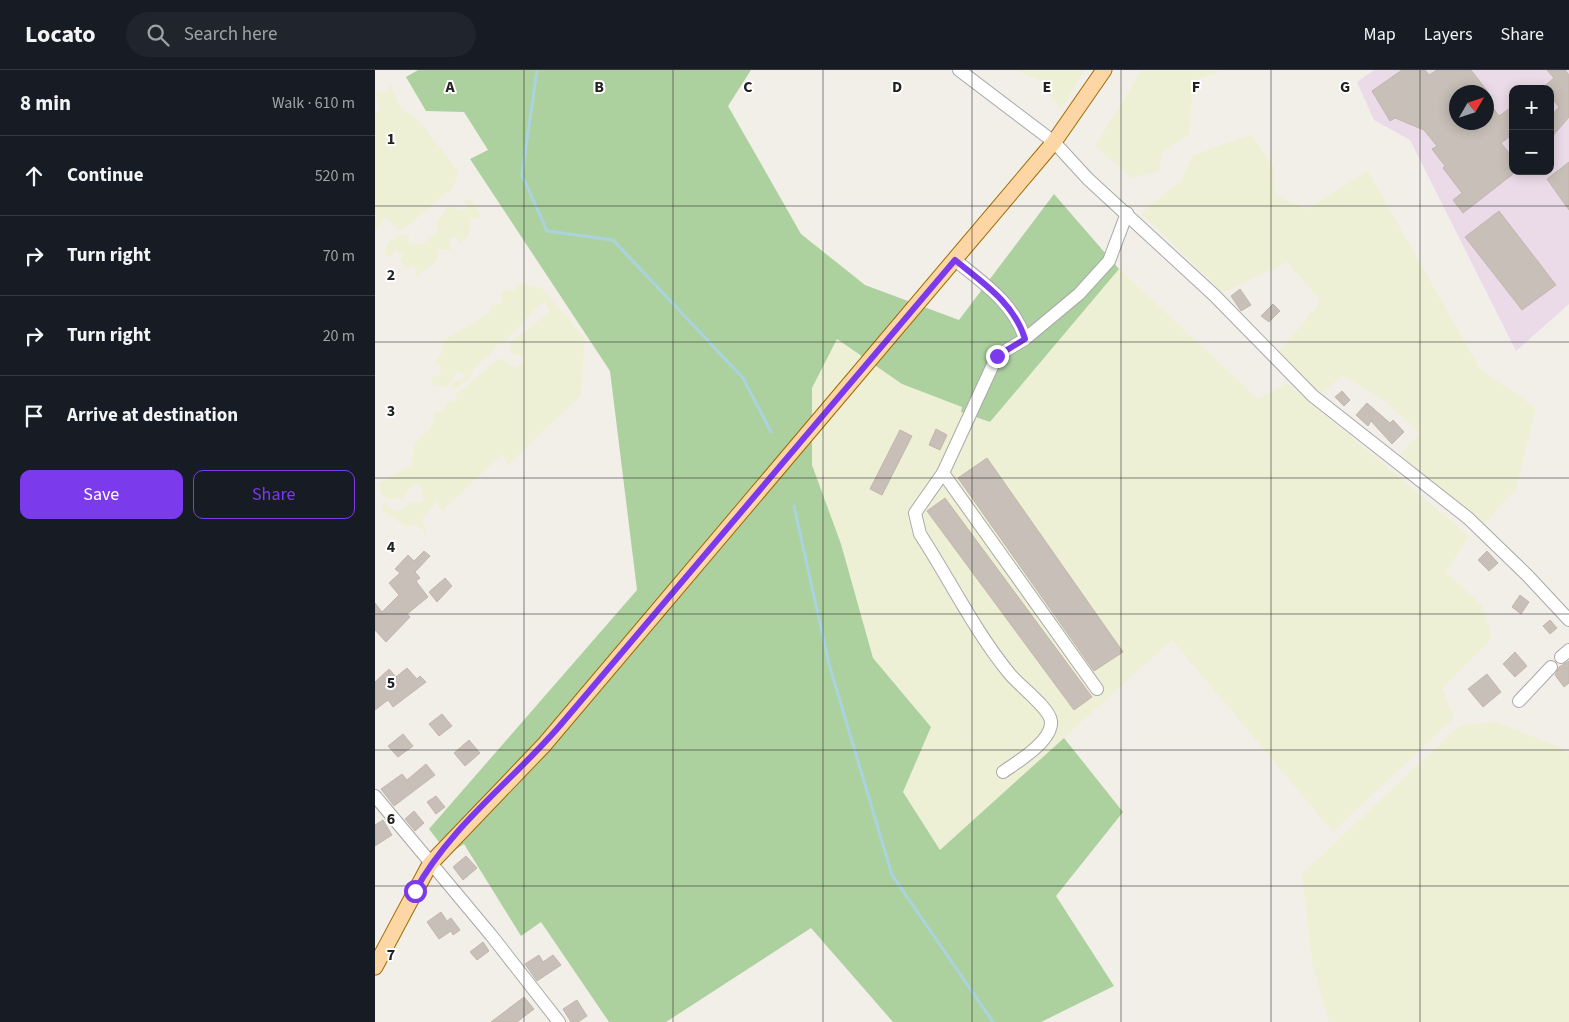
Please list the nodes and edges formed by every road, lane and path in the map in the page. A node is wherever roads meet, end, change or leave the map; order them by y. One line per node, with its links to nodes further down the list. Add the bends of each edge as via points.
1 (959, 70): 3 (street)
2 (1104, 70): 3 (main road)
3 (1054, 142): 4 (street, via 1088,179); 5 (main road)
4 (1127, 213): 6 (street, via 1109,261 1079,294); 8 (street, via 1214,294 1313,396 1468,518)
5 (955, 260): 6 (street, via 1010,308); 14 (main road, via 544,745)
6 (1025, 339): 7 (street, via 997,356 992,363)
7 (943, 473): 10 (street); 12 (street, via 915,512 920,534 995,655 1047,711 1051,721 1049,732 1039,745)
8 (1569, 620)
9 (1551, 667): 11 (street)
10 (1097, 689)
11 (1519, 701)
12 (1003, 772)
13 (375, 796): 14 (street)
14 (430, 864): 15 (main road); 16 (street)
15 (375, 967)
16 (559, 1022)

